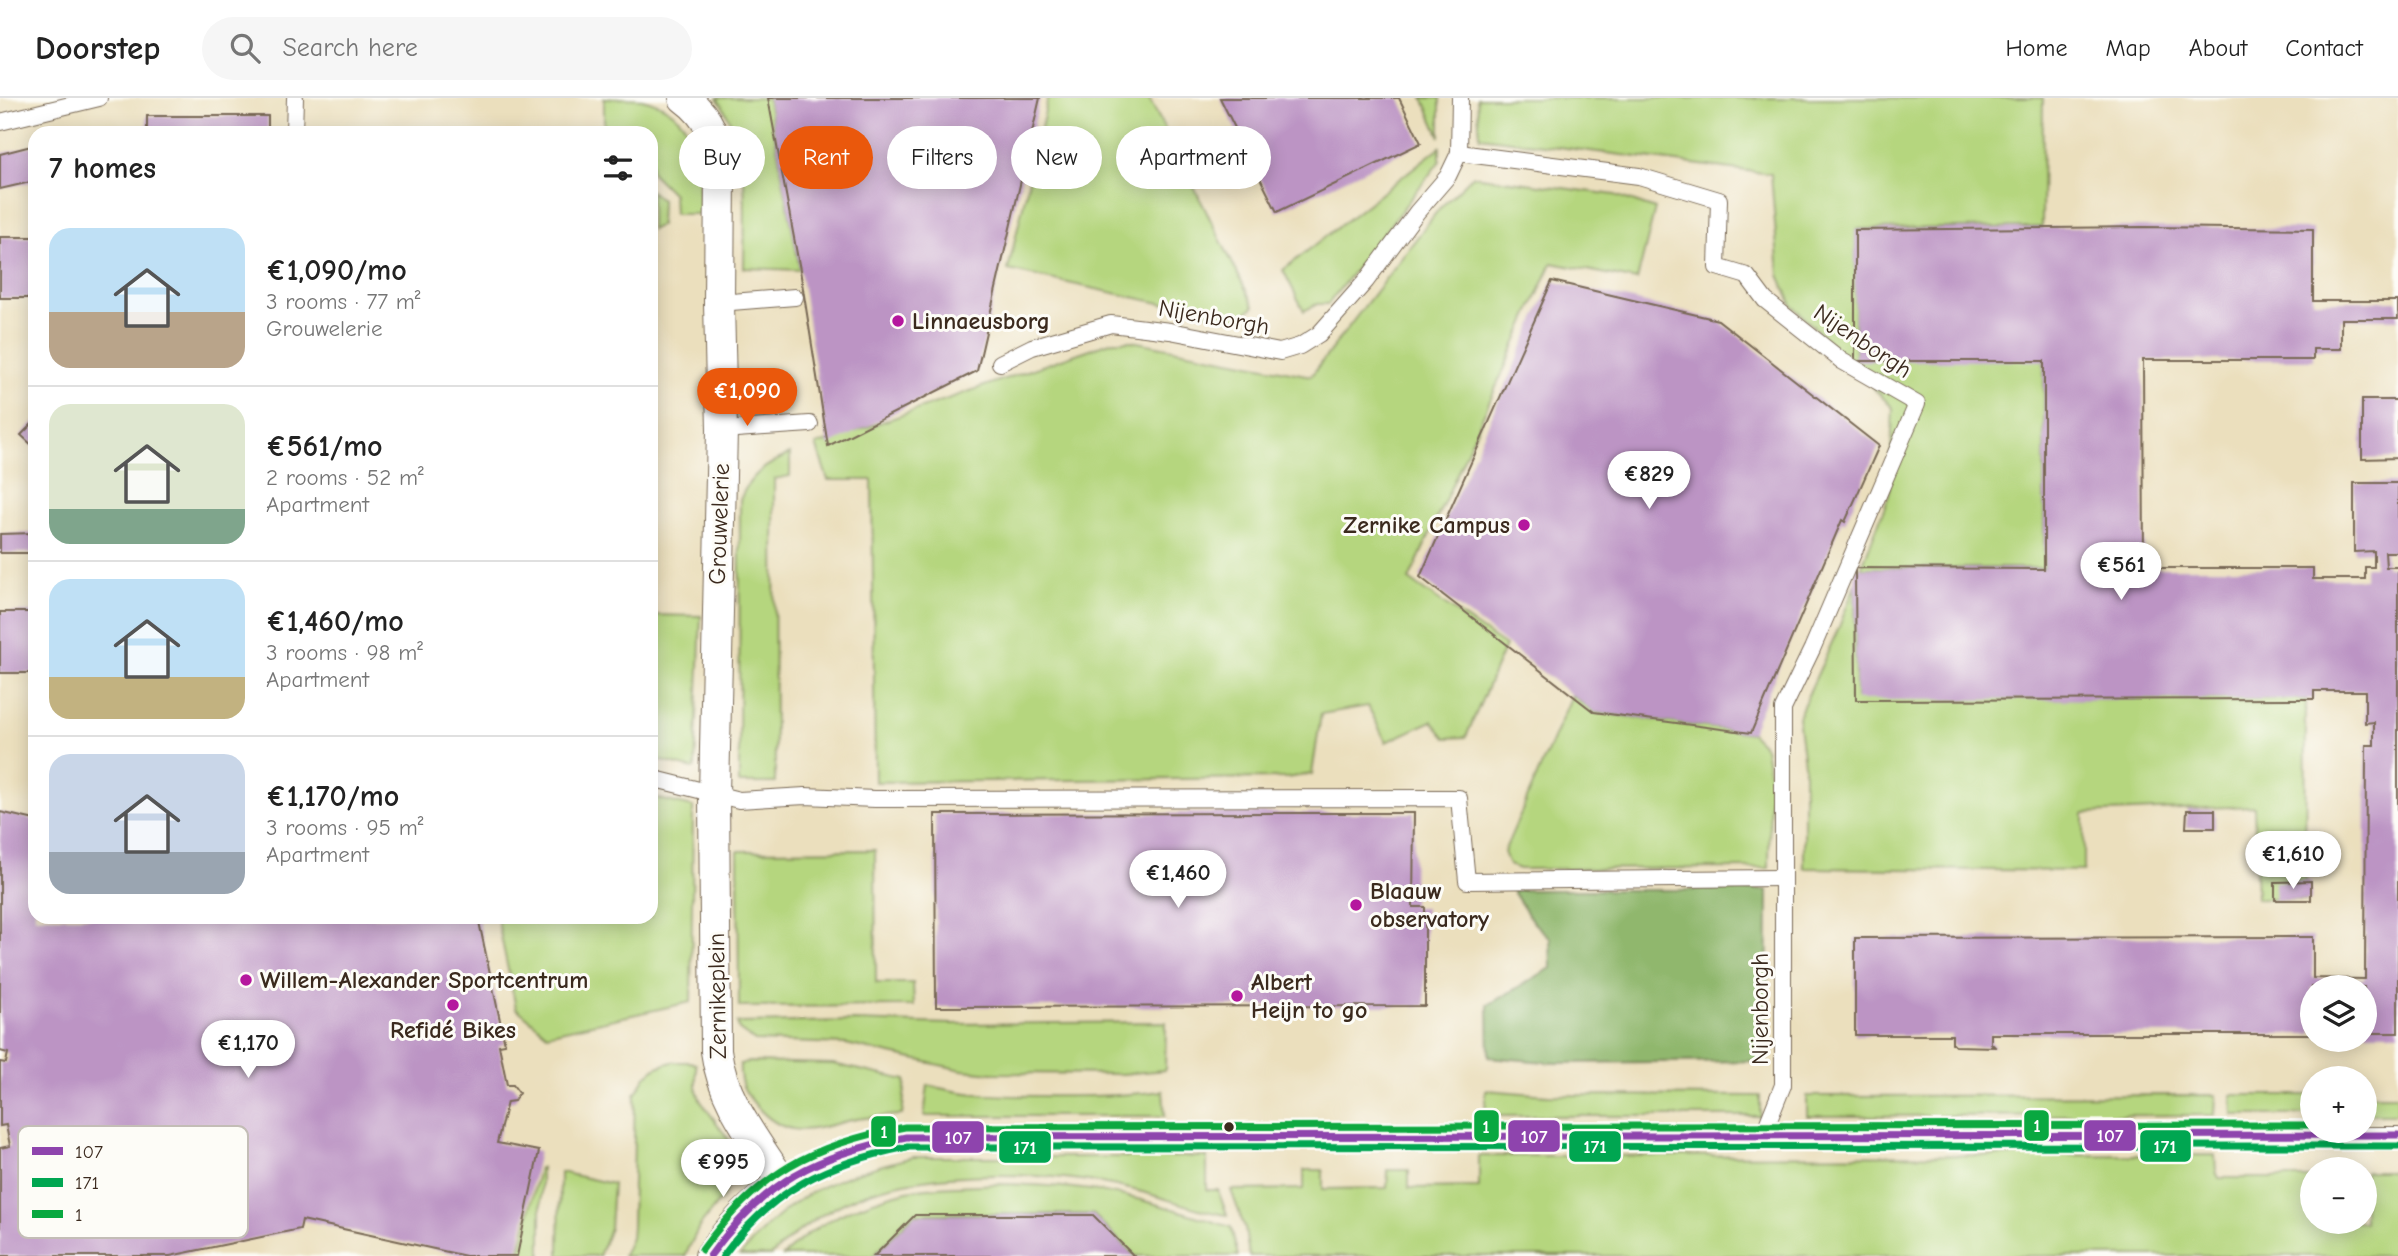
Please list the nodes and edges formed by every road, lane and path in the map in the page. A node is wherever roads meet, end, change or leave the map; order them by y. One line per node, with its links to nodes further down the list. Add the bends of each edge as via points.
1 (99, 98): 5 (lane)
2 (295, 98): 6 (lane)
3 (684, 98): 9 (street, Grouwelerie, via 707,119 718,150)
4 (1460, 98): 7 (lane, Nijenborgh)
5 (0, 122)
6 (294, 126)
7 (1459, 153): 10 (lane, Nijenborgh, via 1448,176 1366,281 1319,334 1300,346 1280,352 1111,324 1032,347); 15 (lane, Nijenborgh, via 1639,176 1719,200 1717,267 1747,276 1765,300 1842,361 1917,404 1783,709)
8 (795, 298): 9 (lane)
9 (719, 303): 12 (street, Grouwelerie)
10 (1000, 363)
11 (810, 424): 12 (lane)
12 (722, 430): 14 (street, Grouwelerie)
13 (658, 780): 14 (lane)
14 (714, 794): 15 (lane, via 738,800 805,796 1459,798 1467,881); 18 (street, Zernikeplein, via 719,1070 730,1098)
15 (1781, 878): 16 (lane, Nijenborgh, via 1783,1085)
16 (1763, 1135): 17 (lane); 18 (lane, via 905,1137 829,1155)
17 (2398, 1135)
18 (782, 1182): 19 (street, via 734,1224)
19 (710, 1256)

